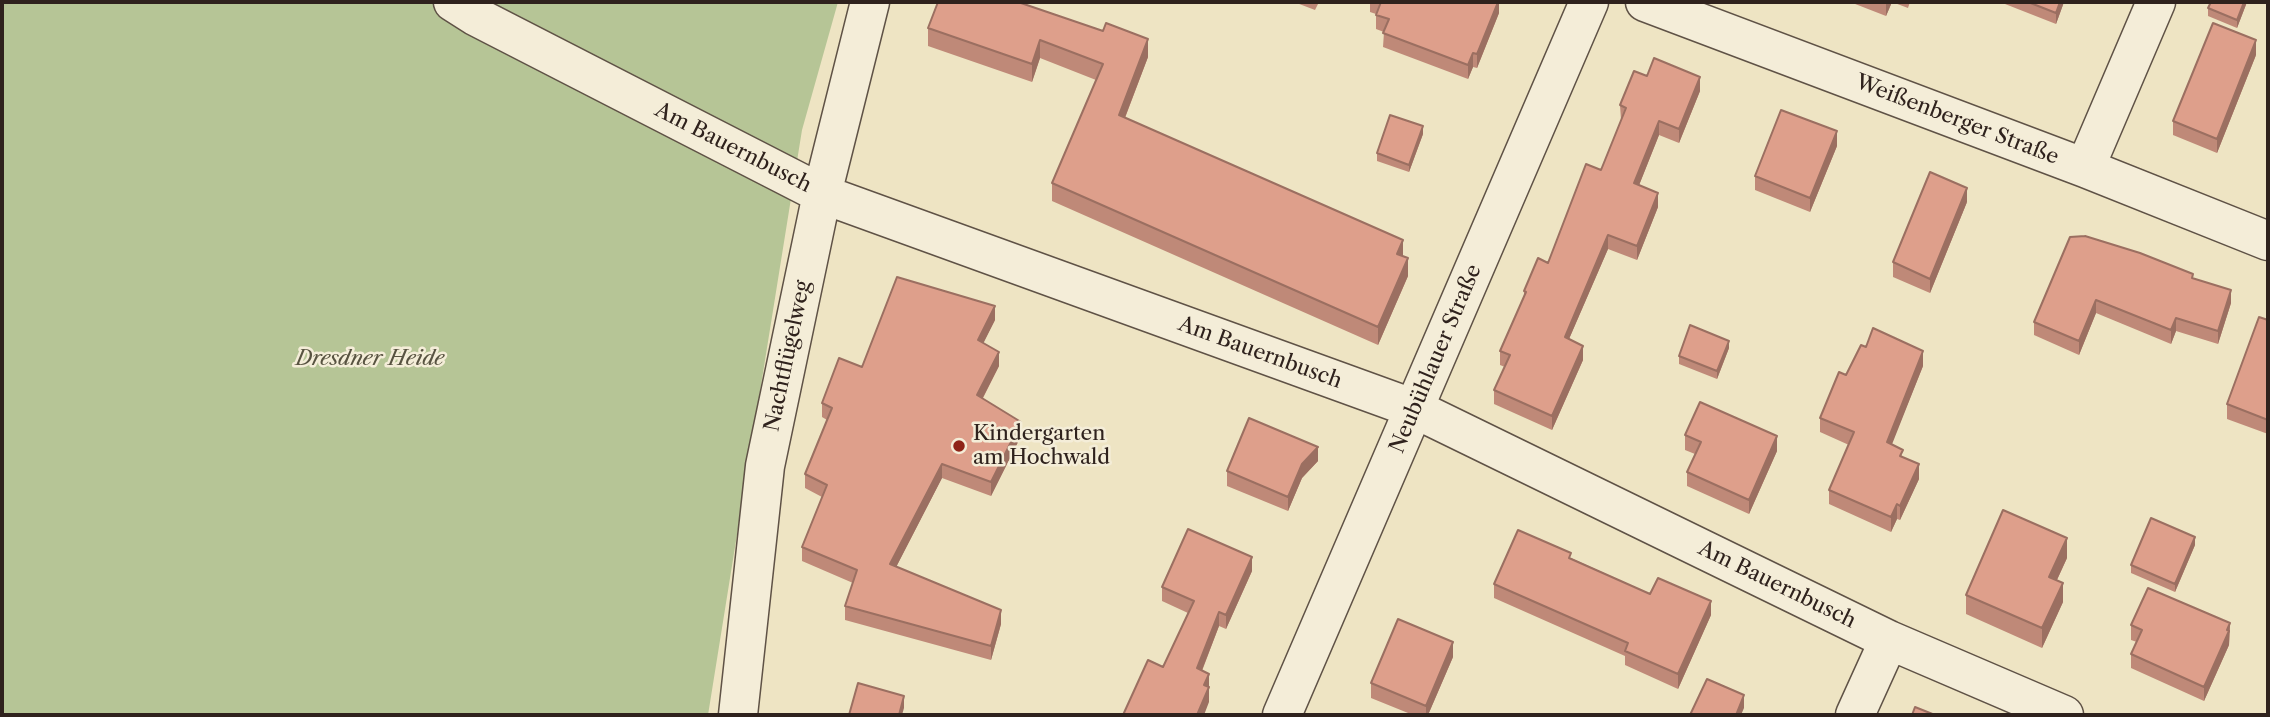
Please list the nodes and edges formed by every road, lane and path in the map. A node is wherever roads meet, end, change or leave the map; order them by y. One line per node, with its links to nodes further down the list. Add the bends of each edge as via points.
1 (453, 2): 7 (street, Am Bauernbusch)
2 (870, 2): 7 (street, Nachtflügelweg)
3 (1588, 2): 9 (street, Neubühlauer Straße)
4 (1645, 2): 6 (street, Weißenberger Straße)
5 (2156, 2): 6 (street)
6 (2085, 168): 8 (street, Weißenberger Straße)
7 (822, 194): 9 (street, Am Bauernbusch); 11 (street, Nachtflügelweg, via 765,466)
8 (2268, 241)
9 (1415, 410): 10 (street, Am Bauernbusch); 12 (street, Neubühlauer Straße)
10 (1889, 640): 13 (street); 14 (street, Am Bauernbusch)
11 (738, 715)
12 (1282, 715)
13 (1855, 715)
14 (2064, 715)

